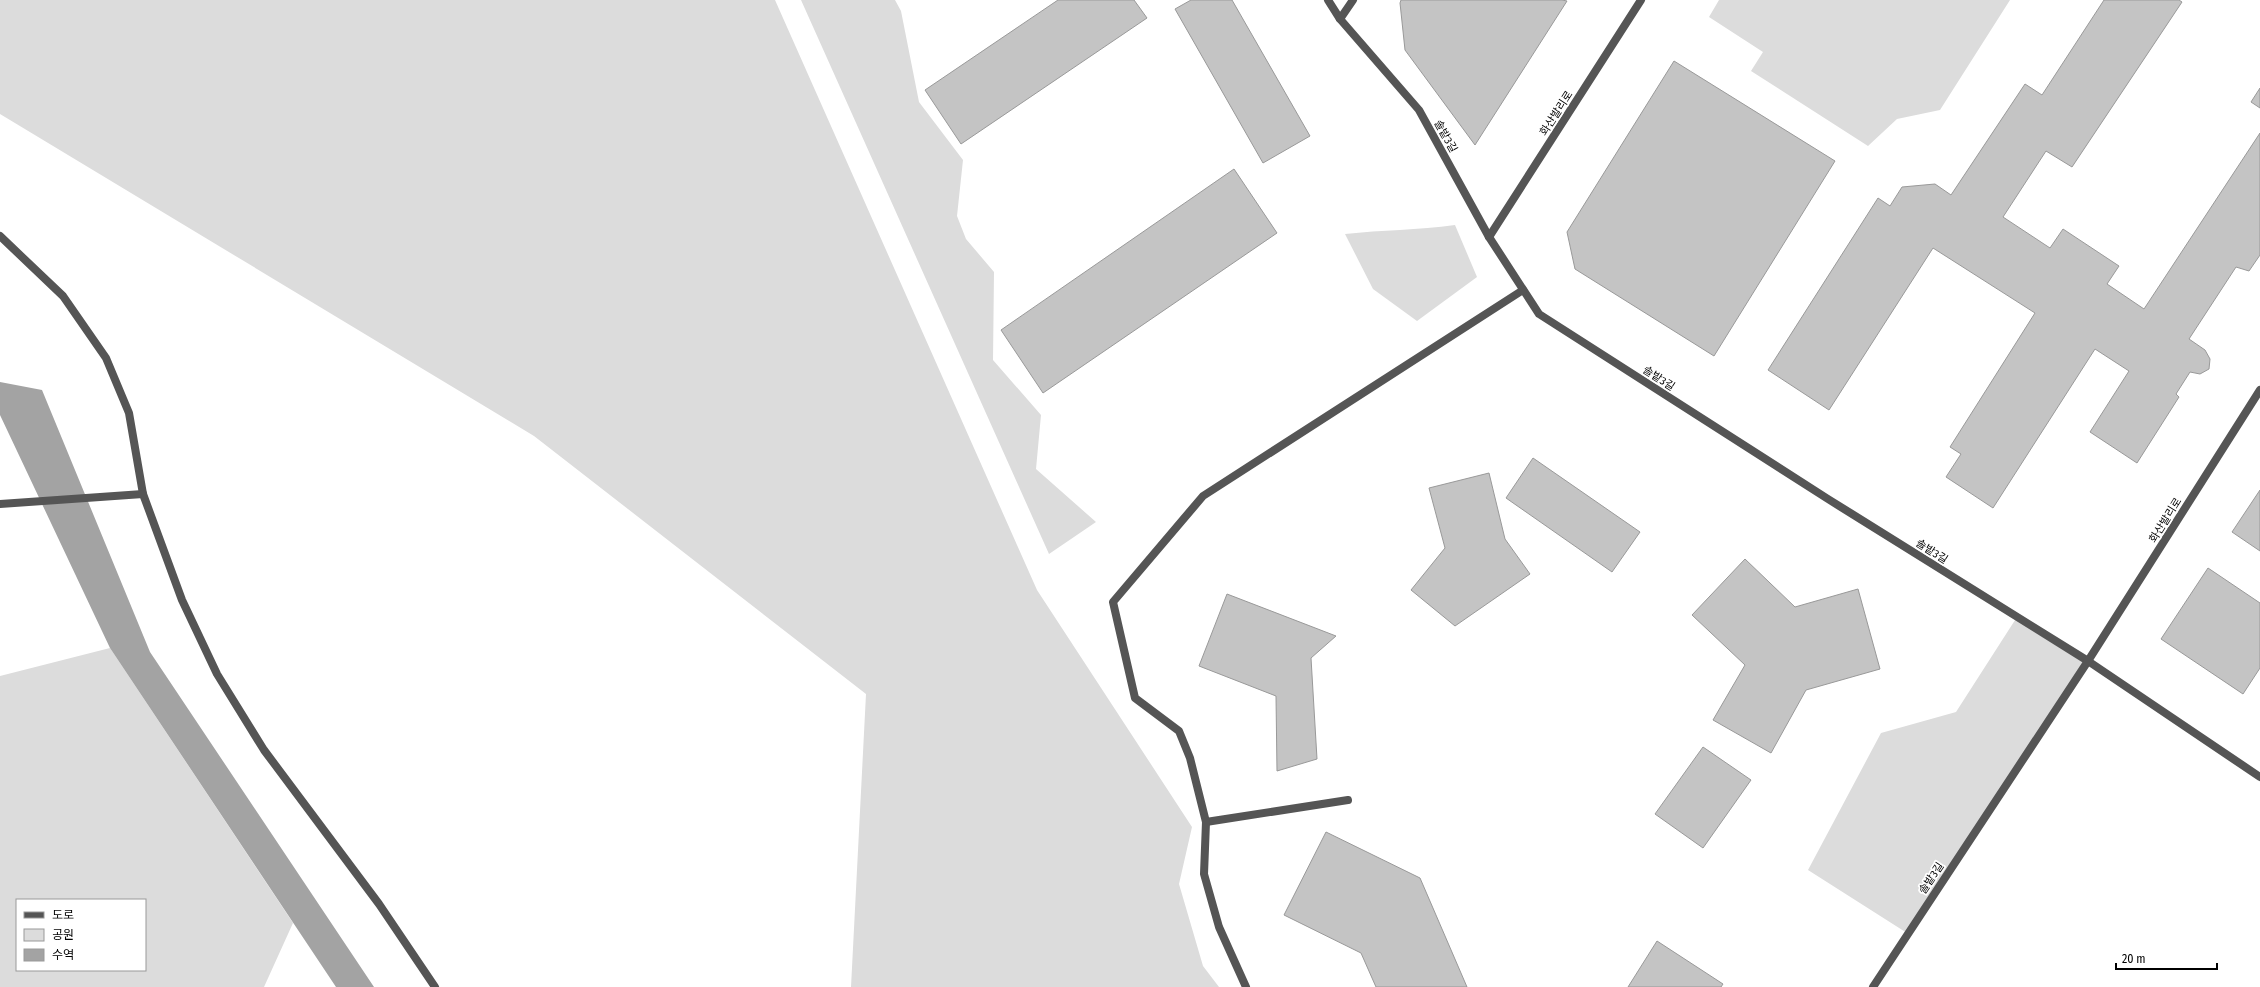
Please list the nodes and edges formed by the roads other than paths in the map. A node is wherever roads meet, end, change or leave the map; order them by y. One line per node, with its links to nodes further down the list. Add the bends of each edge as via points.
1 (1328, 0): 4 (street, 솔밭3길)
2 (1353, 0): 4 (street)
3 (1641, 0): 6 (street, 화산발리로)
4 (1340, 18): 6 (street, 솔밭3길, via 1419,110)
5 (0, 236): 9 (street, via 63,296 106,358 129,413)
6 (1489, 237): 7 (street, 솔밭3길)
7 (1523, 290): 11 (street, 솔밭3길, via 1539,314 1821,495); 14 (street, via 1204,496 1113,602 1135,698 1178,731 1190,758)
8 (2260, 390): 11 (street, 화산발리로)
9 (143, 494): 10 (street); 15 (street, via 182,600 217,674 264,750 379,904)
10 (0, 504)
11 (2088, 661): 12 (street, 솔밭3길); 17 (street, 솔밭3길)
12 (2260, 777)
13 (1348, 800): 14 (street)
14 (1206, 822): 16 (street, via 1204,874 1219,927)
15 (435, 987)
16 (1246, 987)
17 (1873, 987)

